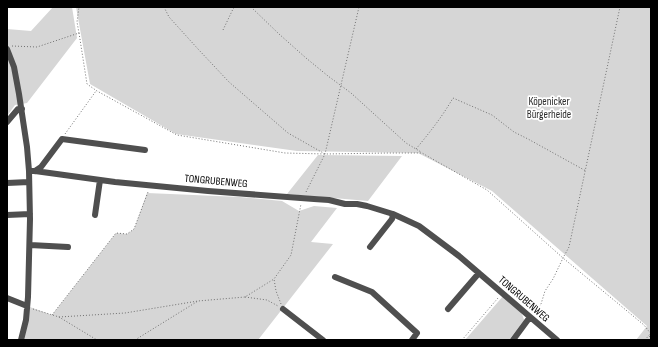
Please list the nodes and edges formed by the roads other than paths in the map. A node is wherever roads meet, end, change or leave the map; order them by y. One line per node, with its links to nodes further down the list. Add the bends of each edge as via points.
1 (7, 47): 2 (street, via 14,67)
2 (22, 109): 3 (street, via 18,109); 5 (street)
3 (7, 122)
4 (145, 150): 5 (street, via 62,139 41,167)
5 (32, 171): 6 (street, TONGRUBENWEG); 7 (street)
6 (100, 180): 10 (street, TONGRUBENWEG, via 208,192 329,200 361,204); 12 (street)
7 (29, 182): 8 (street); 9 (street)
8 (7, 183)
9 (30, 214): 11 (street); 13 (street)
10 (393, 214): 15 (street, via 392,219); 16 (street, TONGRUBENWEG, via 425,230)
11 (7, 215)
12 (95, 215)
13 (30, 245): 14 (street); 19 (street)
14 (68, 247)
15 (370, 247)
16 (479, 273): 21 (street); 22 (street, TONGRUBENWEG)
17 (335, 277): 25 (street, via 372,292 417,333)
18 (7, 298): 19 (street)
19 (27, 306): 23 (street)
20 (283, 309): 24 (street)
21 (448, 309)
22 (530, 317): 26 (street); 27 (street, TONGRUBENWEG)
23 (21, 340)
24 (322, 340)
25 (412, 340)
26 (513, 340)
27 (557, 340)

